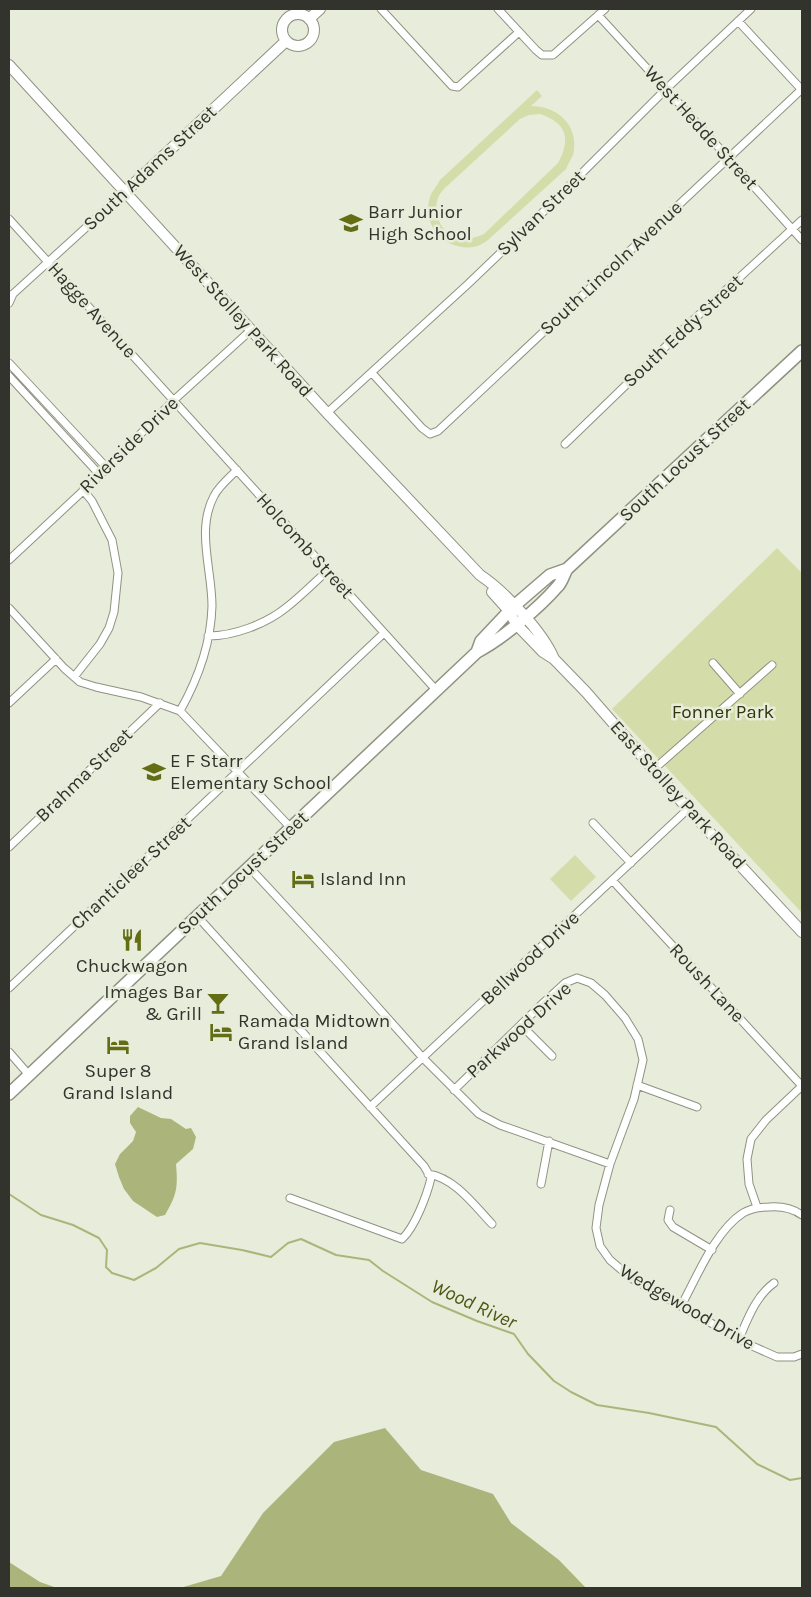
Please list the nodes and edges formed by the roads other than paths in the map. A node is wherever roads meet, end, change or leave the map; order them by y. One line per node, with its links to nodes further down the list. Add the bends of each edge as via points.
1 (320, 9): 7 (street)
2 (381, 9): 9 (street, via 452,86 458,86)
3 (498, 9): 9 (street)
4 (605, 9): 6 (street)
5 (751, 9): 8 (street, Sylvan Street)
6 (598, 15): 9 (street, via 553,55 542,55); 12 (street, West Hedde Street)
7 (309, 19): 10 (street, via 314,34 309,42 296,46); 10 (street, via 302,14 289,16 280,28)
8 (738, 21): 12 (street, Sylvan Street); 13 (street)
9 (518, 32)
10 (286, 41): 15 (street, South Adams Street)
11 (9, 65): 15 (street, West Stolley Park Road)
12 (666, 89): 14 (street, West Hedde Street); 26 (street, Sylvan Street, via 538,217)
13 (802, 90): 14 (street, South Lincoln Avenue)
14 (728, 158): 18 (street, West Hedde Street); 26 (street, South Lincoln Avenue, via 438,431 430,434 418,424)
15 (125, 192): 20 (street, South Adams Street); 23 (street, West Stolley Park Road)
16 (9, 219): 20 (street, Hagge Avenue)
17 (802, 220): 18 (street, South Eddy Street)
18 (792, 229): 19 (street, West Hedde Street); 30 (street, South Eddy Street)
19 (802, 240)
20 (49, 262): 21 (street, South Adams Street); 28 (street, Hagge Avenue)
21 (11, 295): 22 (street)
22 (9, 303)
23 (251, 330): 28 (street, Riverside Drive); 29 (street, West Stolley Park Road)
24 (802, 351): 36 (main road, South Locust Street)
25 (9, 363): 31 (street)
26 (372, 373): 29 (street, Sylvan Street)
27 (9, 376): 33 (street)
28 (174, 400): 31 (street, Riverside Drive); 32 (street, Holcomb Street)
29 (327, 413): 39 (street, West Stolley Park Road, via 480,575 492,582)
30 (565, 444)
31 (107, 468): 33 (street, Riverside Drive)
32 (237, 470): 37 (street, Holcomb Street); 42 (street, via 215,495 209,508 205,549 212,606)
33 (100, 475): 34 (street, Riverside Drive)
34 (83, 490): 35 (street, Riverside Drive); 47 (street, via 112,540 118,573 109,628)
35 (9, 560)
36 (567, 569): 39 (main road, South Locust Street, via 550,575); 40 (main road, South Locust Street, via 560,585)
37 (327, 571): 41 (street, Holcomb Street); 42 (street, via 286,608 264,622)
38 (9, 608): 44 (street)
39 (512, 608): 40 (street, West Stolley Park Road); 43 (main road, South Locust Street, via 481,641)
40 (521, 621): 43 (main road, South Locust Street); 53 (street, East Stolley Park Road, via 543,652 586,692)
41 (384, 634): 48 (street, Holcomb Street); 54 (street, Chanticleer Street)
42 (208, 636): 52 (street, via 192,690)
43 (477, 652): 48 (main road, South Locust Street)
44 (56, 659): 47 (street); 50 (street)
45 (713, 662): 49 (street)
46 (772, 665): 49 (street)
47 (74, 677): 51 (street, via 96,687)
48 (437, 691): 57 (main road, South Locust Street)
49 (740, 694): 53 (street)
50 (9, 703)
51 (160, 703): 52 (street); 58 (street, Brahma Street)
52 (180, 711): 54 (street)
53 (653, 770): 55 (street, East Stolley Park Road)
54 (238, 772): 57 (street); 64 (street, Chanticleer Street)
55 (688, 809): 59 (street, Bellwood Drive); 63 (street, East Stolley Park Road)
56 (593, 823): 59 (street)
57 (291, 828): 60 (main road, South Locust Street)
58 (9, 847)
59 (631, 863): 61 (street, Bellwood Drive)
60 (250, 867): 62 (main road, South Locust Street); 68 (street)
61 (612, 880): 68 (street, Bellwood Drive); 71 (street, Roush Lane)
62 (197, 916): 69 (main road, South Locust Street); 75 (street)
63 (802, 932)
64 (9, 988)
65 (521, 1025): 67 (street); 70 (street, Parkwood Drive, via 565,983 578,978 591,983 625,1018 638,1039 643,1060); 72 (street, Parkwood Drive)
66 (9, 1052): 69 (street)
67 (552, 1056)
68 (423, 1058): 72 (street); 75 (street, Bellwood Drive)
69 (29, 1075): 73 (main road, South Locust Street)
70 (637, 1084): 74 (street); 77 (street, Parkwood Drive)
71 (802, 1086): 81 (street, via 751,1138 747,1159 749,1184)
72 (454, 1090): 76 (street, via 479,1114 500,1125)
73 (9, 1094)
74 (696, 1106)
75 (370, 1107): 78 (street)
76 (549, 1141): 77 (street); 79 (street)
77 (610, 1164): 87 (street, Wedgewood Drive, via 598,1205 596,1228 600,1246 610,1260 631,1278)
78 (428, 1174): 80 (street, via 431,1178 427,1193 402,1239); 84 (street, via 448,1180)
79 (541, 1184)
80 (290, 1198)
81 (757, 1208): 83 (street, via 779,1206 794,1209); 85 (street, via 744,1212 731,1223)
82 (670, 1210): 85 (street, via 668,1220 673,1227)
83 (802, 1215)
84 (492, 1224)
85 (712, 1250): 87 (street)
86 (774, 1283): 88 (street, via 751,1310)
87 (681, 1306): 88 (street, Wedgewood Drive)
88 (739, 1339): 89 (street, Wedgewood Drive, via 778,1357)
89 (802, 1354)

